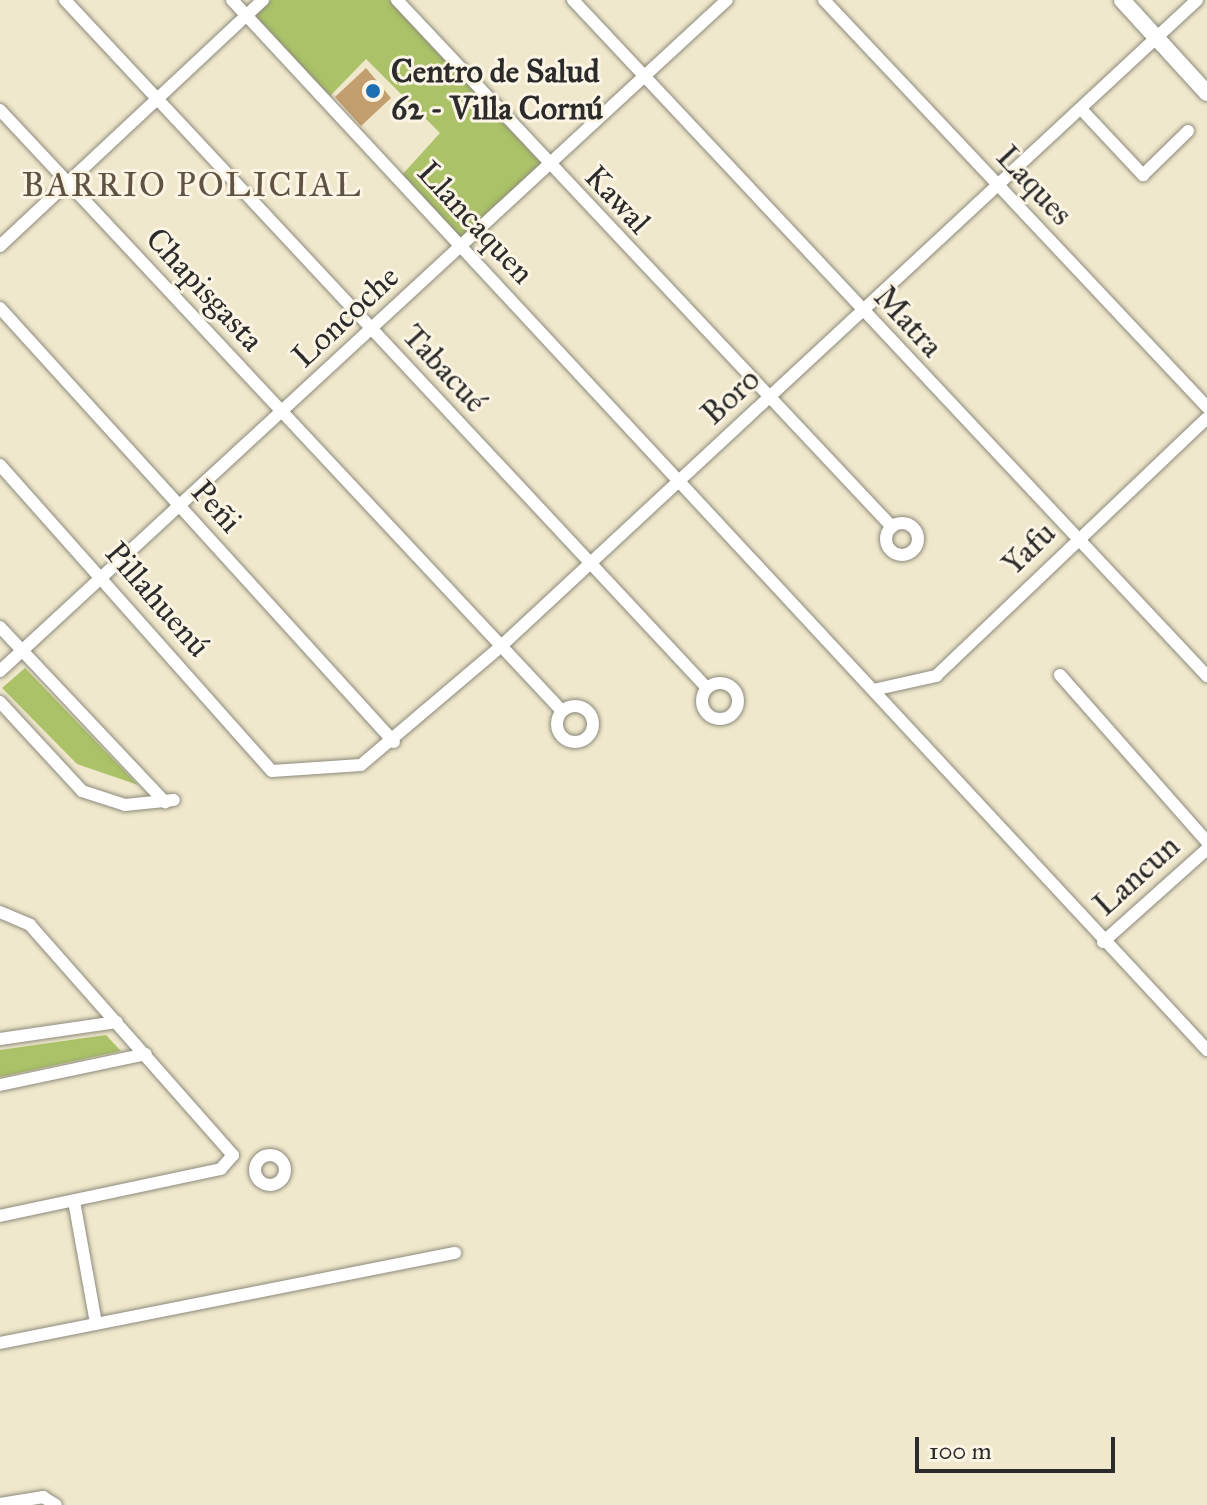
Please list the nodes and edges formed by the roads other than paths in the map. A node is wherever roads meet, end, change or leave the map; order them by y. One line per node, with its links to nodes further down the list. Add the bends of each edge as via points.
1 (65, 0): 14 (street, Tabacué)
2 (232, 0): 10 (street, Llancaquen)
3 (263, 0): 10 (street)
4 (397, 0): 18 (street, Kawal)
5 (573, 0): 12 (street, Matra)
6 (727, 0): 12 (street, Loncoche)
7 (824, 0): 20 (street, Laques)
8 (1122, 0): 11 (main road)
9 (1197, 0): 11 (street, Boro)
10 (247, 15): 14 (street); 22 (street, Llancaquen)
11 (1158, 38): 13 (main road); 15 (street, Boro)
12 (644, 77): 18 (street, Loncoche); 24 (street, Matra)
13 (1207, 93)
14 (158, 97): 19 (street); 25 (street, Tabacué)
15 (1081, 109): 17 (street, via 1143,175); 20 (street, Boro)
16 (0, 110): 19 (street, Chapisgasta)
17 (1188, 131)
18 (549, 165): 22 (street, Loncoche); 26 (street, Kawal)
19 (66, 181): 21 (street); 28 (street, Chapisgasta)
20 (997, 186): 24 (street, Boro); 27 (street, Laques)
21 (0, 246)
22 (461, 246): 25 (street, Loncoche); 31 (street, Llancaquen)
23 (0, 308): 32 (street, Peñi)
24 (862, 310): 26 (street, Boro); 34 (street, Matra)
25 (371, 329): 28 (street, Loncoche); 35 (street, Tabacué)
26 (768, 398): 31 (street, Boro); 33 (street, Kawal)
27 (1207, 407)
28 (282, 412): 32 (street, Loncoche); 38 (street, Chapisgasta)
29 (1207, 418): 34 (street, Yafu)
30 (0, 465): 36 (street, Pillahuenú)
31 (679, 481): 35 (street, Boro); 44 (street, Llancaquen)
32 (180, 506): 36 (street, Loncoche); 47 (street, Peñi)
33 (892, 527)
34 (1075, 541): 42 (street, Matra); 44 (street, Yafu, via 936,676)
35 (590, 563): 38 (street, Boro); 43 (street, Tabacué)
36 (103, 577): 39 (street, Loncoche); 48 (street, Pillahuenú)
37 (0, 627): 39 (street)
38 (500, 647): 46 (street, Chapisgasta); 47 (street, Boro)
39 (23, 652): 40 (street, Loncoche); 45 (street, via 170,801 125,805 82,791)
40 (0, 671)
41 (1060, 675): 49 (street)
42 (1207, 676)
43 (707, 688)
44 (873, 690): 52 (street, Llancaquen)
45 (0, 702)
46 (562, 711)
47 (394, 742): 48 (street, Boro, via 361,765)
48 (272, 771)
49 (1207, 842)
50 (1207, 849): 52 (street, Lancun)
51 (0, 912): 53 (street, via 30,925)
52 (1103, 942): 55 (street)
53 (117, 1022): 54 (street); 56 (street)
54 (0, 1039)
55 (1207, 1050)
56 (146, 1054): 57 (street); 58 (street, via 225,1140)
57 (0, 1085)
58 (231, 1162): 59 (street); 60 (street)
59 (255, 1167)
60 (74, 1201): 61 (street); 63 (street)
61 (0, 1216)
62 (455, 1253): 63 (street)
63 (96, 1323): 64 (street)
64 (0, 1343)
65 (0, 1504): 66 (street, via 43,1497)
66 (56, 1505)

